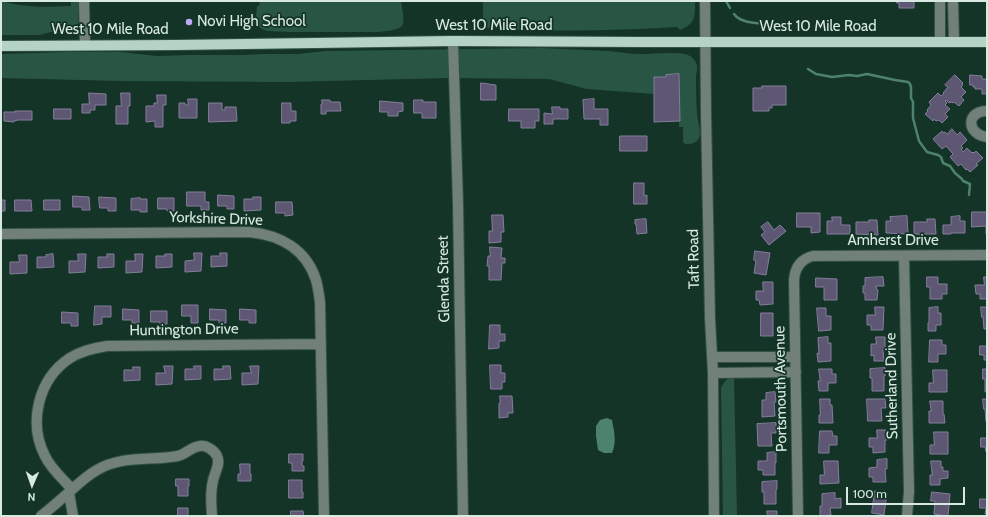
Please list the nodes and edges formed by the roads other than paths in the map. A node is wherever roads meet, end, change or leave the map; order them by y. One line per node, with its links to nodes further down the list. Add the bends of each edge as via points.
1 (84, 1): 10 (street)
2 (705, 1): 6 (street, Taft Road)
3 (940, 1): 7 (street)
4 (953, 1): 8 (street)
5 (453, 41): 6 (main road, West 10 Mile Road); 10 (main road, West 10 Mile Road); 28 (street, Glenda Street)
6 (706, 42): 7 (main road, West 10 Mile Road); 19 (street, Taft Road)
7 (940, 42): 8 (main road, West 10 Mile Road)
8 (954, 42): 9 (main road, West 10 Mile Road)
9 (987, 42)
10 (85, 45): 11 (main road, West 10 Mile Road)
11 (1, 46)
12 (987, 111): 13 (street, via 976,114 971,125 978,134)
13 (987, 137)
14 (1, 234): 18 (street, Yorkshire Drive, via 241,232 272,236 298,252 313,272 320,302)
15 (987, 255): 16 (street, Amherst Drive)
16 (904, 256): 17 (street, Amherst Drive, via 814,256); 31 (street, Sutherland Drive, via 908,492)
17 (800, 263): 20 (street, Portsmouth Avenue, via 794,280)
18 (321, 344): 23 (street, Huntington Drive, via 107,346 79,353 54,371 49,378 39,403 37,421 37,432 46,458); 27 (street, Yorkshire Drive)
19 (712, 357): 20 (street); 22 (street, Taft Road)
20 (795, 357): 21 (street, Portsmouth Avenue)
21 (796, 372): 22 (street); 30 (street, Portsmouth Avenue)
22 (713, 373): 29 (street, Taft Road)
23 (70, 491): 24 (street); 25 (street); 26 (street, via 87,476 110,464 125,460 180,456 194,447 208,447 218,462 213,482)
24 (41, 516)
25 (73, 516)
26 (212, 516)
27 (324, 516)
28 (463, 516)
29 (714, 516)
30 (798, 516)
31 (906, 516)

